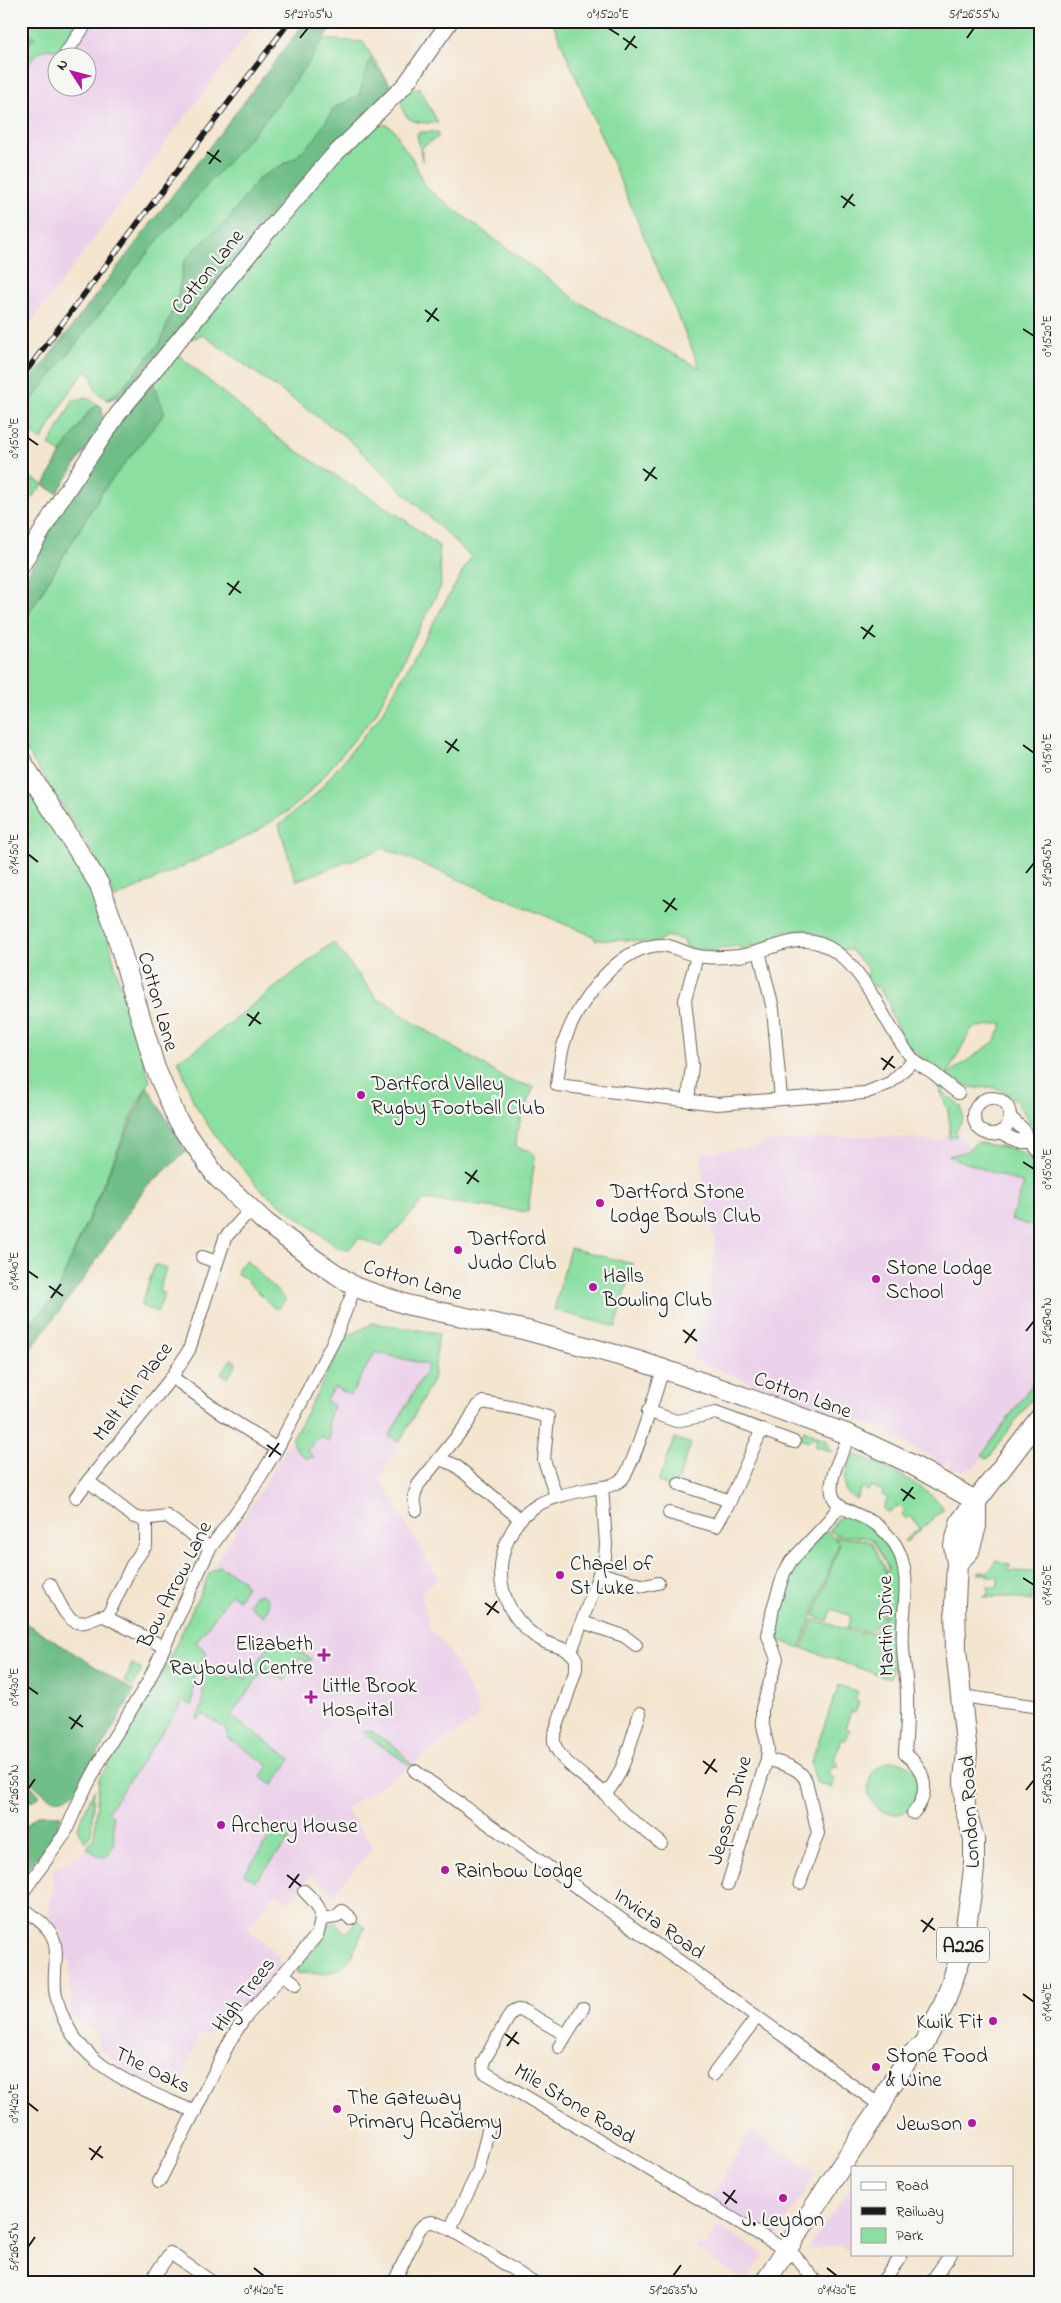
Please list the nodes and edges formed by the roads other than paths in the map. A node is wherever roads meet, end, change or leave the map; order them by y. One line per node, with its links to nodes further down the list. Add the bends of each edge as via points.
1 (88, 21): 3 (street)
2 (450, 21): 4 (street, Cotton Lane, via 405,84 326,165 270,229 118,414 61,499)
3 (69, 48)
4 (21, 567)
5 (21, 760): 16 (main road, Cotton Lane, via 100,884 155,1067 177,1119 216,1176)
6 (759, 951): 7 (street, via 732,956); 8 (street, via 804,940 838,954 856,973); 10 (street, via 773,1009)
7 (697, 956): 11 (street, via 686,1000 692,1065); 11 (street, via 672,946 657,946 636,951 614,964 571,1025 564,1042 556,1090)
8 (914, 1060): 9 (street); 10 (street, via 890,1083 868,1092)
9 (958, 1093)
10 (781, 1098): 11 (street, via 717,1104)
11 (688, 1101)
12 (1010, 1117): 13 (street); 13 (street, via 1005,1103 996,1098 986,1099 976,1107 974,1116 978,1127 985,1133); 14 (street, via 1024,1130)
13 (1000, 1132): 14 (street, via 1016,1140)
14 (1027, 1140): 15 (street)
15 (1040, 1153)
16 (251, 1209): 18 (street, Malt Kiln Place, via 223,1242); 19 (main road, Cotton Lane, via 314,1260)
17 (202, 1257): 18 (street)
18 (217, 1262): 21 (street, Malt Kiln Place, via 189,1350)
19 (355, 1287): 20 (main road, Cotton Lane, via 408,1305 525,1330); 27 (street, Bow Arrow Lane, via 334,1340)
20 (663, 1369): 22 (street); 25 (main road, Cotton Lane)
21 (172, 1376): 27 (street, via 221,1413); 29 (street, Malt Kiln Place)
22 (648, 1412): 24 (street, via 678,1421 714,1413); 31 (street, via 627,1474 616,1483)
23 (1040, 1418): 35 (main road)
24 (762, 1430): 26 (street); 34 (street)
25 (850, 1435): 35 (main road, Cotton Lane, via 909,1463); 36 (street, via 832,1486 833,1495)
26 (794, 1442)
27 (277, 1448): 41 (street, Bow Arrow Lane, via 254,1487)
28 (439, 1459): 32 (street, via 483,1402 543,1415 548,1418 544,1460); 37 (street, via 418,1485 414,1498); 39 (street, via 455,1465)
29 (88, 1481): 33 (street, Malt Kiln Place); 40 (street, via 134,1517)
30 (678, 1484): 34 (street)
31 (602, 1487): 32 (street); 42 (street, via 606,1550)
32 (556, 1496): 39 (street)
33 (76, 1497)
34 (730, 1501): 38 (street, via 716,1526)
35 (976, 1501): 50 (main road, London Road / A226, via 976,1526 969,1551 957,1563 955,1603)
36 (840, 1505): 53 (street, Jepson Drive, via 791,1561 769,1622 768,1636 777,1661 762,1708 768,1748); 56 (street, Martin Drive, via 881,1528 894,1544 904,1565 905,1754 918,1768 925,1784 923,1798)
37 (416, 1510)
38 (669, 1513)
39 (520, 1518): 49 (street, via 502,1557 501,1577 506,1600 529,1631 543,1641)
40 (146, 1519): 41 (street, via 168,1517); 45 (street, via 146,1545 132,1565)
41 (210, 1548): 48 (street, Bow Arrow Lane)
42 (599, 1573): 43 (street, via 644,1586); 46 (street)
43 (658, 1583)
44 (50, 1584): 45 (street, via 62,1610 75,1621 84,1623 98,1617)
45 (107, 1618): 48 (street)
46 (582, 1622): 47 (street, via 624,1636); 49 (street)
47 (636, 1645)
48 (164, 1647): 61 (street, Bow Arrow Lane, via 148,1682 81,1797 64,1835)
49 (571, 1652): 55 (street, via 577,1665 554,1736 554,1746 558,1754)
50 (961, 1696): 51 (street); 72 (main road, London Road / A226, via 967,1753 964,1779 966,1816 974,1838 974,1868 962,1953 944,2004 923,2045 923,2055 898,2095)
51 (1040, 1707)
52 (640, 1713): 55 (street, via 617,1777)
53 (766, 1759): 58 (street, via 794,1769 806,1781 818,1833); 59 (street, Jepson Drive)
54 (415, 1771): 68 (street, Invicta Road)
55 (605, 1794): 57 (street, via 624,1814)
56 (912, 1813)
57 (662, 1843)
58 (800, 1883)
59 (728, 1884)
60 (304, 1891): 63 (street, via 318,1905)
61 (21, 1895)
62 (21, 1907): 73 (street, The Oaks, via 54,1938 56,1997 67,2026 82,2048 109,2072)
63 (322, 1919): 64 (street, via 336,1917 342,1911); 65 (street, High Trees, via 317,1935)
64 (351, 1919)
65 (282, 1974): 66 (street); 73 (street, High Trees, via 239,2027)
66 (296, 1984)
67 (583, 2008): 69 (street)
68 (757, 2017): 71 (street); 72 (street, Invicta Road)
69 (566, 2035): 70 (street); 79 (street, Mile Stone Road, via 517,2010 511,2013 482,2067 484,2072)
70 (559, 2048)
71 (712, 2075)
72 (881, 2106): 79 (main road)
73 (195, 2112): 77 (street, High Trees)
74 (489, 2126): 75 (street)
75 (486, 2140): 76 (street); 78 (street, via 478,2172)
76 (499, 2142)
77 (159, 2182)
78 (450, 2229): 84 (street, via 432,2222 421,2227); 85 (street)
79 (786, 2250): 86 (main road); 87 (street, via 796,2257)
80 (950, 2256): 89 (street)
81 (900, 2258): 88 (street)
82 (150, 2282): 83 (street, via 170,2253)
83 (212, 2282)
84 (394, 2282)
85 (532, 2282)
86 (765, 2282)
87 (816, 2282)
88 (882, 2282)
89 (931, 2282)

